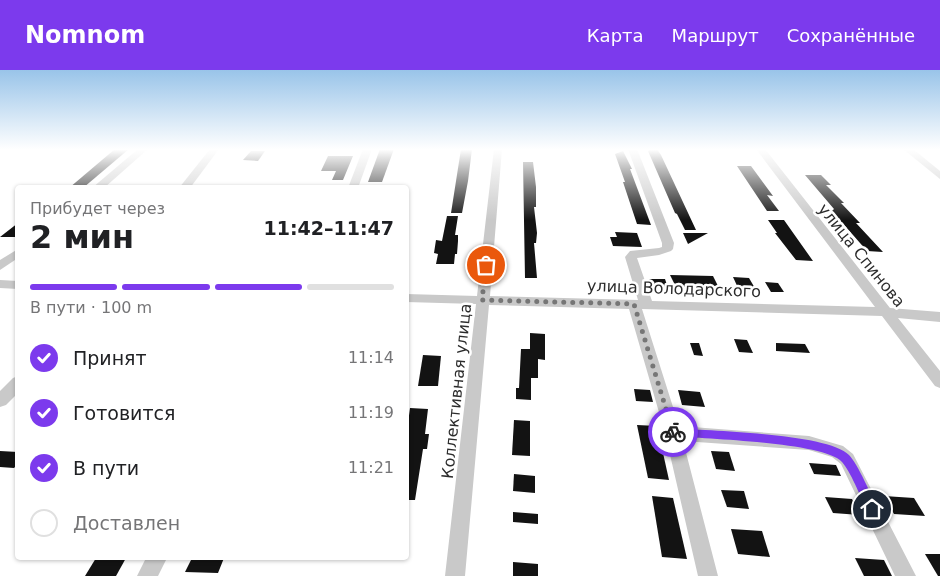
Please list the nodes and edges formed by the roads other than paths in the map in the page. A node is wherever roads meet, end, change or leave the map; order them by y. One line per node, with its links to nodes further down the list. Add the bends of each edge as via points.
1 (116, 173): 7 (street)
2 (197, 173): 8 (street)
3 (359, 173): 9 (street)
4 (496, 173): 15 (street, Коллективная улица)
5 (641, 173): 16 (street, via 668,243 667,249 660,253 639,252 632,257)
6 (777, 173): 17 (street, улица Спинова)
7 (101, 185)
8 (186, 185)
9 (354, 185)
10 (15, 254): 11 (street)
11 (0, 266)
12 (0, 284): 13 (street)
13 (15, 285)
14 (409, 298): 15 (street, улица Володарского)
15 (482, 300): 16 (street, улица Володарского); 25 (street, Коллективная улица)
16 (640, 304): 17 (street, улица Володарского); 22 (street)
17 (887, 312): 18 (street, улица Володарского); 19 (street, улица Спинова)
18 (940, 317)
19 (940, 382)
20 (15, 385): 21 (street)
21 (0, 401)
22 (673, 433): 26 (street); 27 (street, via 808,443 837,451 847,459)
23 (156, 560): 24 (street)
24 (147, 576)
25 (454, 576)
26 (708, 576)
27 (906, 576)

